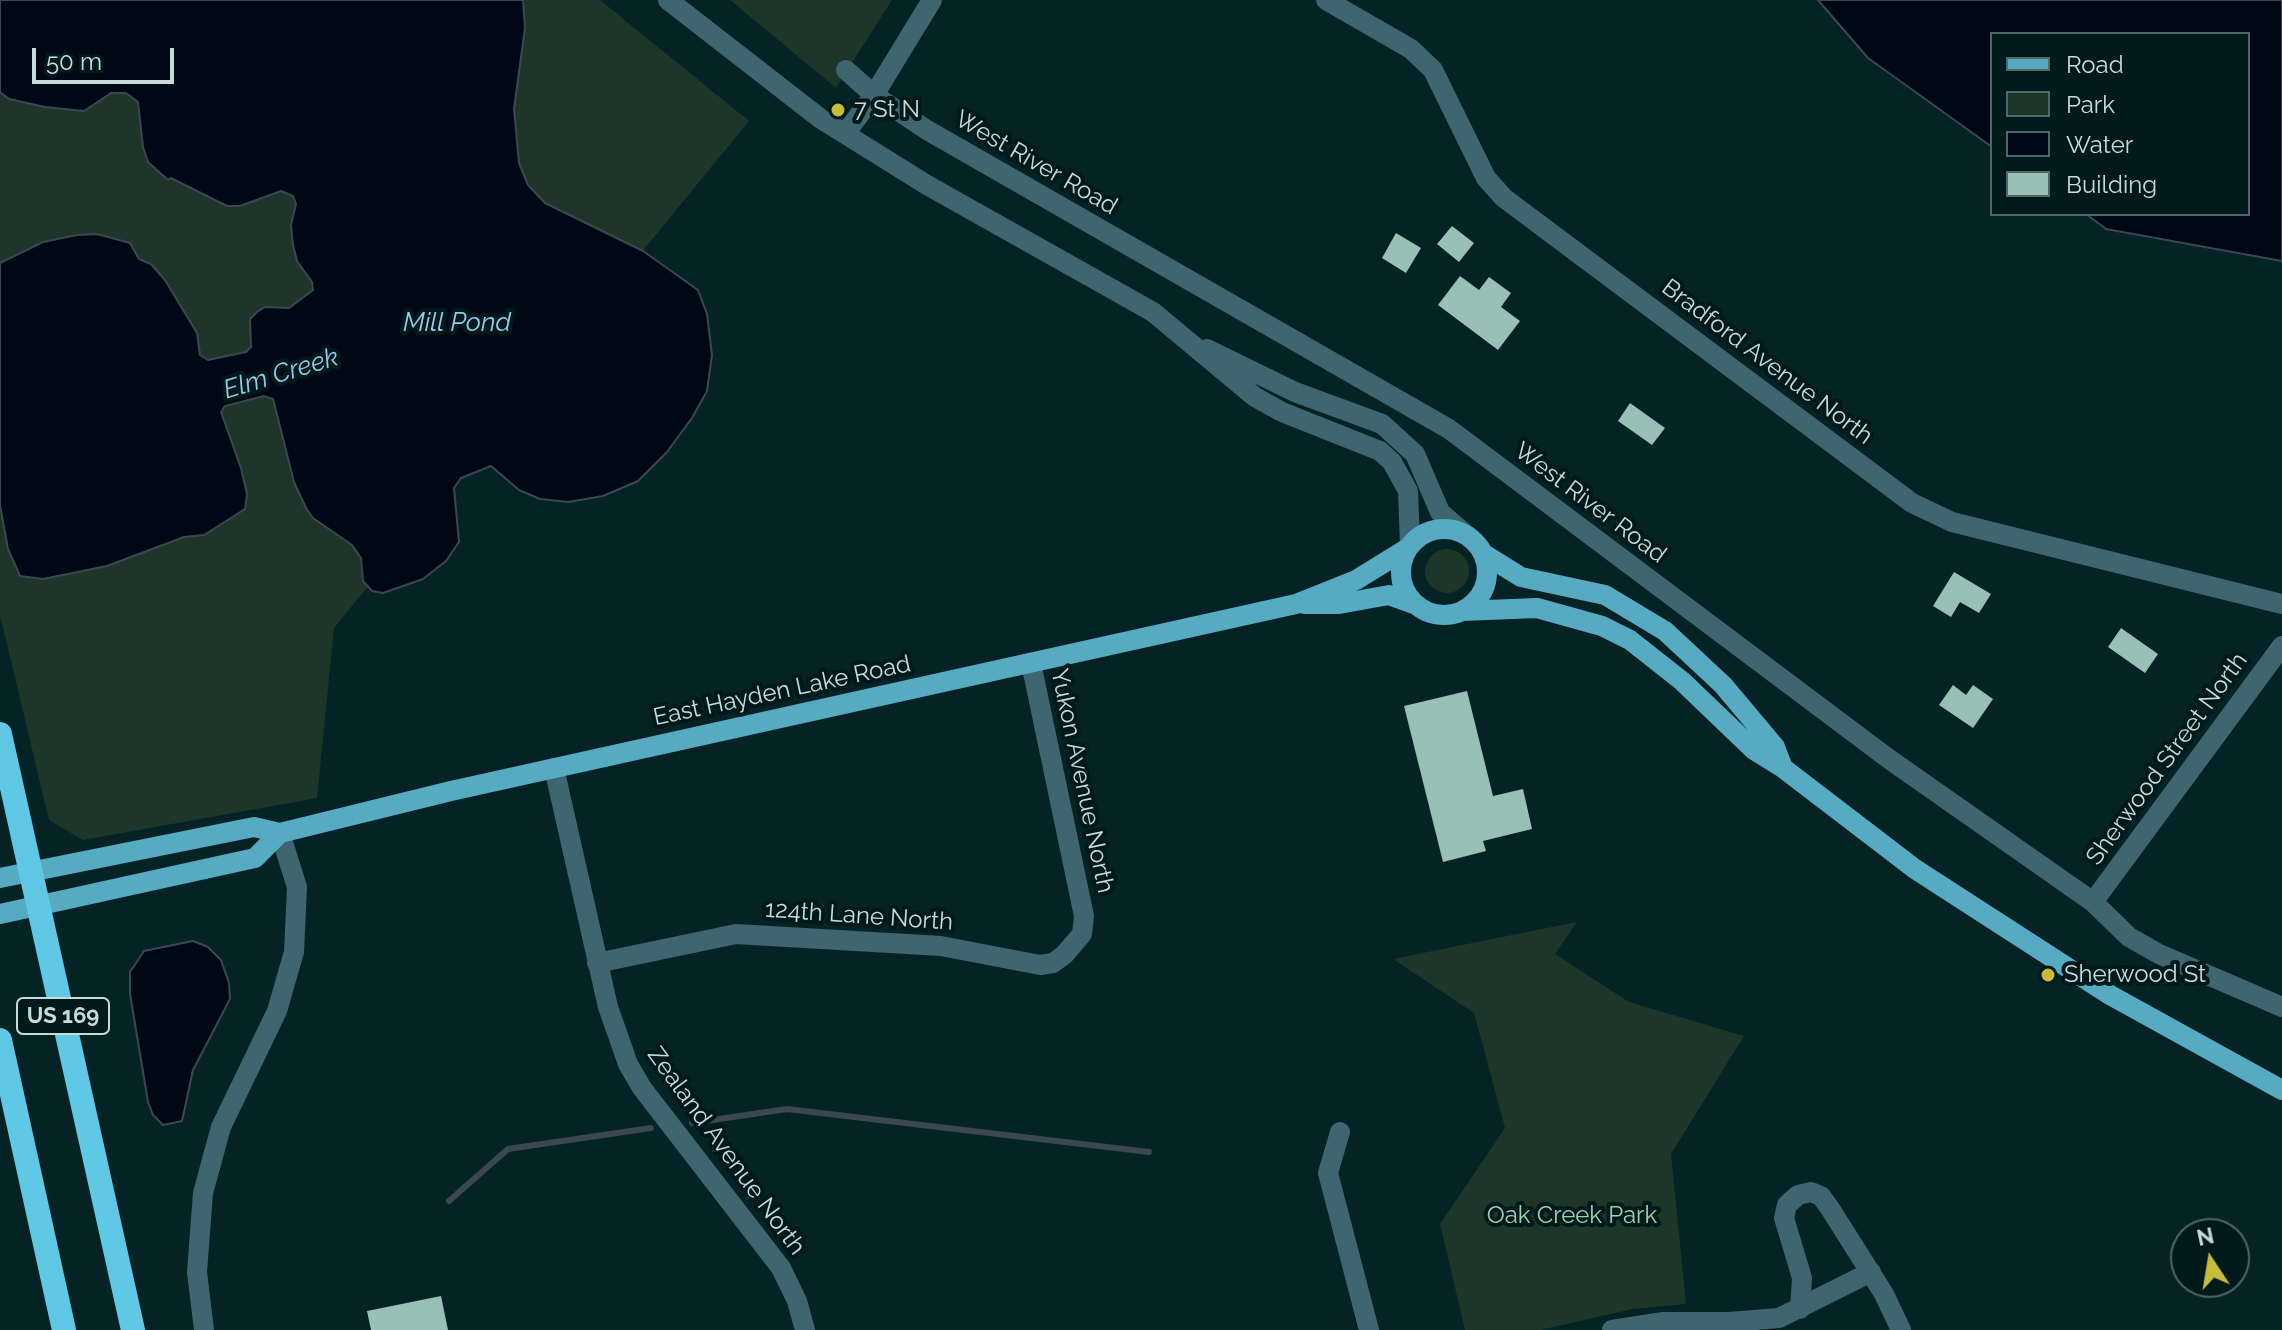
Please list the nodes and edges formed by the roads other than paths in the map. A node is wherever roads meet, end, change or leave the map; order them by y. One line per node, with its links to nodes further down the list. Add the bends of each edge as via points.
1 (668, 0): 6 (street)
2 (932, 0): 5 (street)
3 (1326, 0): 12 (street, Bradford Avenue North, via 1411,49 1433,70 1486,178 1504,198 1912,503 1952,522)
4 (846, 70): 5 (street, West River Road)
5 (874, 95): 6 (street); 23 (street, West River Road, via 1024,187 1449,429 1889,759)
6 (845, 134): 7 (street, via 1112,286)
7 (1193, 342): 8 (street, via 1295,392 1382,424 1415,454 1440,512); 9 (street, via 1255,397 1304,422 1367,443 1392,462 1408,491)
8 (1464, 533): 9 (main road, via 1431,532); 10 (main road)
9 (1409, 547): 11 (main road, East Hayden Lake Road, via 1356,580); 13 (main road, via 1401,572)
10 (1484, 554): 14 (main road, via 1485,586); 19 (main road, via 1521,577 1605,595 1665,631 1723,685 1775,747)
11 (1296, 604): 13 (main road, East Hayden Lake Road, via 1339,604 1389,595); 16 (main road, East Hayden Lake Road)
12 (2282, 604)
13 (1417, 605): 14 (main road, via 1437,614)
14 (1462, 611): 19 (main road, via 1537,608 1602,626 1653,656 1754,750)
15 (2282, 646): 23 (street, Sherwood Street North)
16 (1031, 663): 18 (main road, East Hayden Lake Road); 25 (street, Yukon Avenue North)
17 (0, 734): 21 (highway, US 169)
18 (554, 768): 20 (main road, East Hayden Lake Road); 27 (street, Zealand Avenue North)
19 (1783, 768): 30 (main road, via 1872,839 2034,949)
20 (280, 833): 21 (main road, East Hayden Lake Road, via 254,827); 24 (main road, East Hayden Lake Road, via 255,858); 38 (street, via 297,887 294,952 277,1011 221,1127 207,1178 197,1272)
21 (31, 874): 22 (main road, East Hayden Lake Road); 24 (highway, US 169)
22 (0, 878)
23 (2093, 902): 28 (street, West River Road, via 2129,937 2159,954)
24 (38, 906): 26 (main road, East Hayden Lake Road); 37 (highway, US 169)
25 (1083, 910): 27 (street, 124th Lane North, via 1082,934 1073,948 1053,963 1040,965 941,946 736,934)
26 (3, 913)
27 (597, 963): 39 (street, Zealand Avenue North, via 628,1064 781,1268)
28 (2282, 1007)
29 (0, 1040): 33 (highway, US 169)
30 (2282, 1090)
31 (0, 1116): 33 (highway)
32 (1340, 1132): 40 (street, via 1328,1173)
33 (43, 1242): 36 (highway, US 169)
34 (1871, 1272): 35 (street); 35 (street, via 1821,1196 1798,1195 1787,1205 1784,1218 1802,1278); 42 (street)
35 (1800, 1309): 41 (street, via 1754,1321 1663,1322)
36 (64, 1330)
37 (133, 1330)
38 (204, 1330)
39 (805, 1330)
40 (1369, 1330)
41 (1612, 1330)
42 (1901, 1330)

